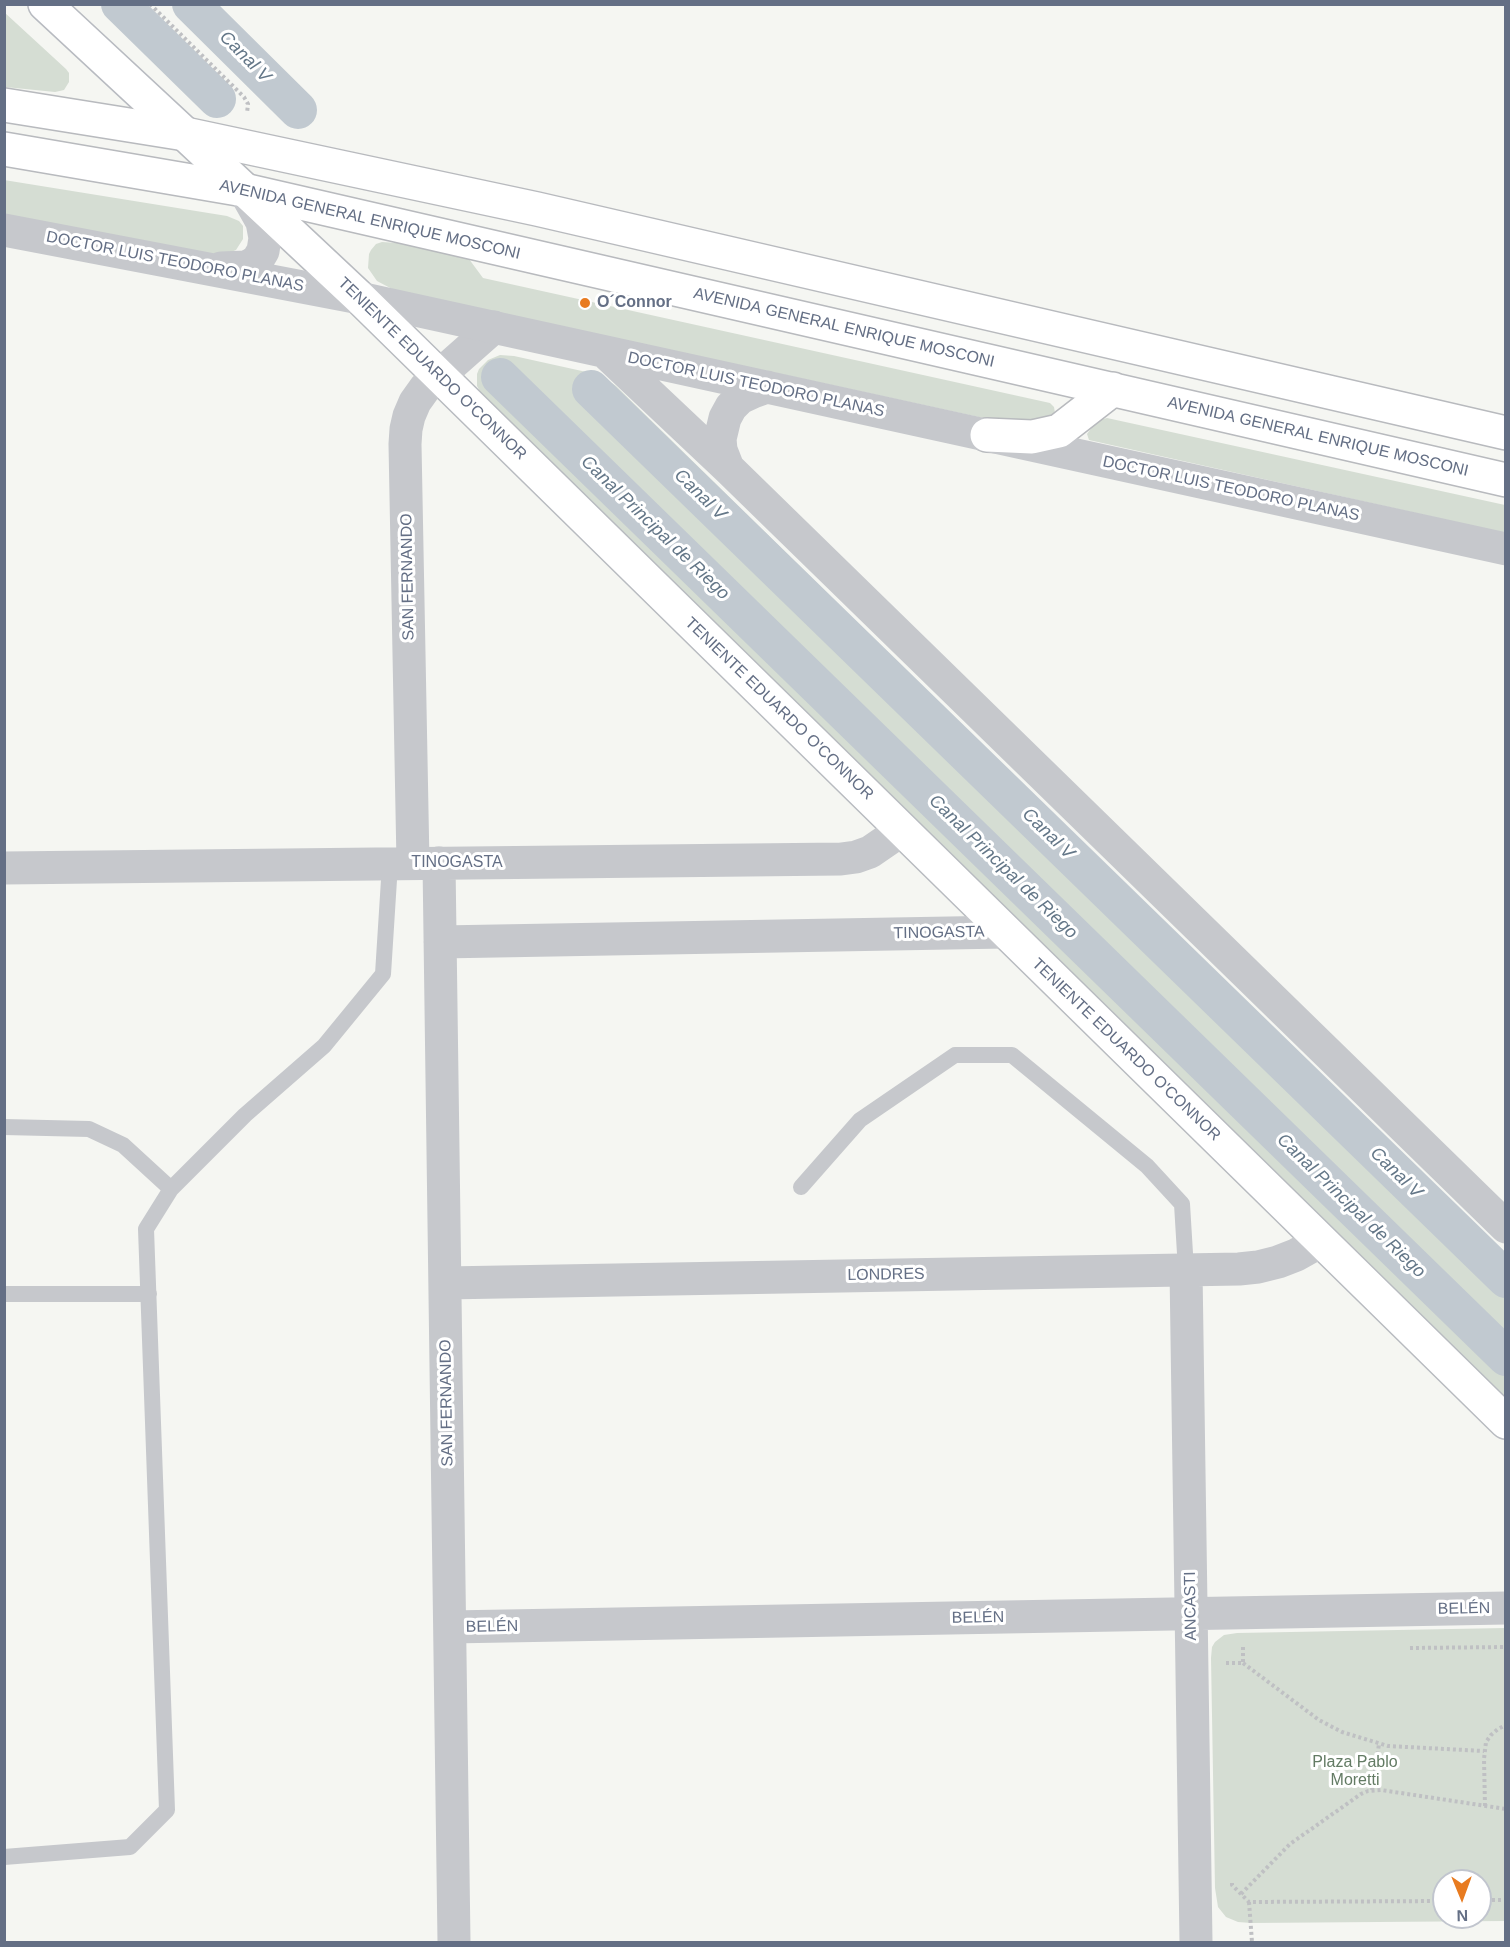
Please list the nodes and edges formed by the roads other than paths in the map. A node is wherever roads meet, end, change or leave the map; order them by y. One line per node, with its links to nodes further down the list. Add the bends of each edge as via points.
1 (45, 4): 3 (main road, TENIENTE EDUARDO O'CONNOR)
2 (4, 105): 3 (main road)
3 (184, 134): 5 (main road, TENIENTE EDUARDO O'CONNOR); 14 (main road, via 537,209)
4 (4, 149): 5 (main road, AVENIDA GENERAL ENRIQUE MOSCONI)
5 (244, 190): 7 (street, via 262,222 263,252 246,267); 8 (main road, TENIENTE EDUARDO O'CONNOR); 13 (main road, AVENIDA GENERAL ENRIQUE MOSCONI)
6 (4, 230): 7 (street, DOCTOR LUIS TEODORO PLANAS)
7 (210, 269): 8 (street, DOCTOR LUIS TEODORO PLANAS)
8 (360, 298): 9 (street, DOCTOR LUIS TEODORO PLANAS); 11 (main road, TENIENTE EDUARDO O'CONNOR)
9 (494, 327): 10 (street, DOCTOR LUIS TEODORO PLANAS); 11 (street, SAN FERNANDO)
10 (605, 352): 12 (street, DOCTOR LUIS TEODORO PLANAS); 16 (street)
11 (438, 375): 19 (main road, TENIENTE EDUARDO O'CONNOR); 20 (street, SAN FERNANDO, via 415,402 405,444)
12 (767, 387): 15 (street, DOCTOR LUIS TEODORO PLANAS); 16 (street, via 740,398 730,407 720,439)
13 (1113, 390): 15 (main road, via 1059,431 1032,438); 17 (main road, AVENIDA GENERAL ENRIQUE MOSCONI)
14 (1506, 433)
15 (987, 435): 18 (street, DOCTOR LUIS TEODORO PLANAS)
16 (728, 468): 27 (street)
17 (1506, 480)
18 (1506, 549)
19 (902, 830): 20 (street, TINOGASTA, via 870,852 841,859); 22 (main road, TENIENTE EDUARDO O'CONNOR)
20 (414, 863): 21 (street, TINOGASTA); 23 (street, SAN FERNANDO); 26 (lane, via 383,974 324,1046 244,1115)
21 (4, 868)
22 (1006, 932): 23 (street, TINOGASTA); 28 (main road, TENIENTE EDUARDO O'CONNOR)
23 (440, 942): 30 (street, SAN FERNANDO)
24 (4, 1127): 26 (lane, via 89,1129 123,1145)
25 (801, 1187): 29 (lane, via 860,1120 955,1055 1012,1055 1147,1166 1182,1204)
26 (171, 1189): 32 (lane, via 146,1229)
27 (1506, 1227)
28 (1321, 1241): 29 (street, LONDRES, via 1296,1255 1258,1267); 33 (main road, TENIENTE EDUARDO O'CONNOR)
29 (1186, 1270): 30 (street, LONDRES); 35 (street, ANCASTI)
30 (445, 1283): 36 (street, SAN FERNANDO)
31 (4, 1294): 32 (lane)
32 (149, 1294): 37 (lane, via 167,1810 130,1847)
33 (1506, 1422)
34 (1506, 1608): 35 (street, BELÉN)
35 (1191, 1614): 36 (street, BELÉN); 39 (street, ANCASTI)
36 (450, 1627): 38 (street, SAN FERNANDO)
37 (4, 1857)
38 (454, 1942)
39 (1196, 1942)

